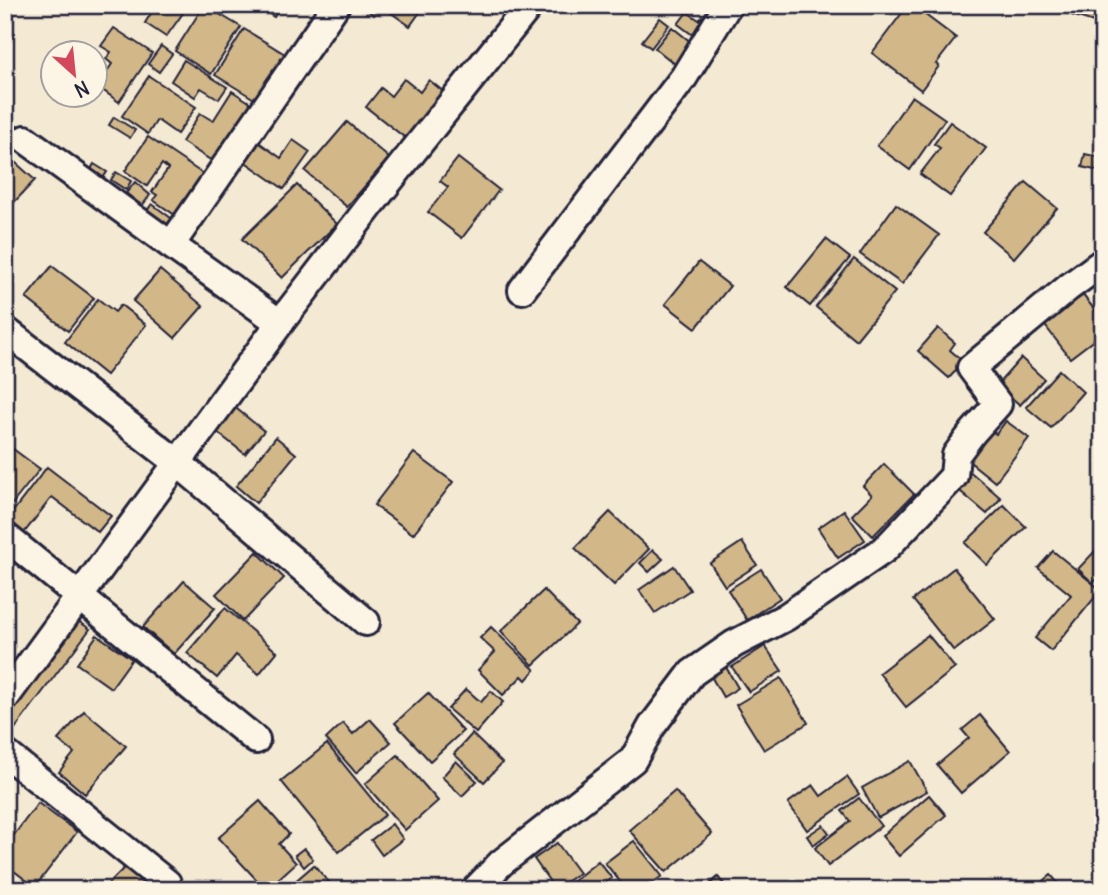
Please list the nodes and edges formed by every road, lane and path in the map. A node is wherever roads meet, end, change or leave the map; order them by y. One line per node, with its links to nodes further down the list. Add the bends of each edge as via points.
1 (336, 5): 5 (street)
2 (530, 5): 8 (street)
3 (728, 5): 7 (street, via 684,76)
4 (25, 139): 5 (street)
5 (171, 245): 8 (street)
6 (1103, 262): 18 (street, via 971,368 998,404 956,455 954,476 885,549 786,617 692,673 633,760 501,863)
7 (522, 290)
8 (280, 323): 10 (street)
9 (5, 330): 10 (street)
10 (178, 463): 12 (street); 13 (street)
11 (5, 536): 12 (street)
12 (80, 596): 14 (street); 15 (street)
13 (366, 622)
14 (5, 698)
15 (256, 740)
16 (5, 753): 17 (street)
17 (167, 883)
18 (475, 890)

